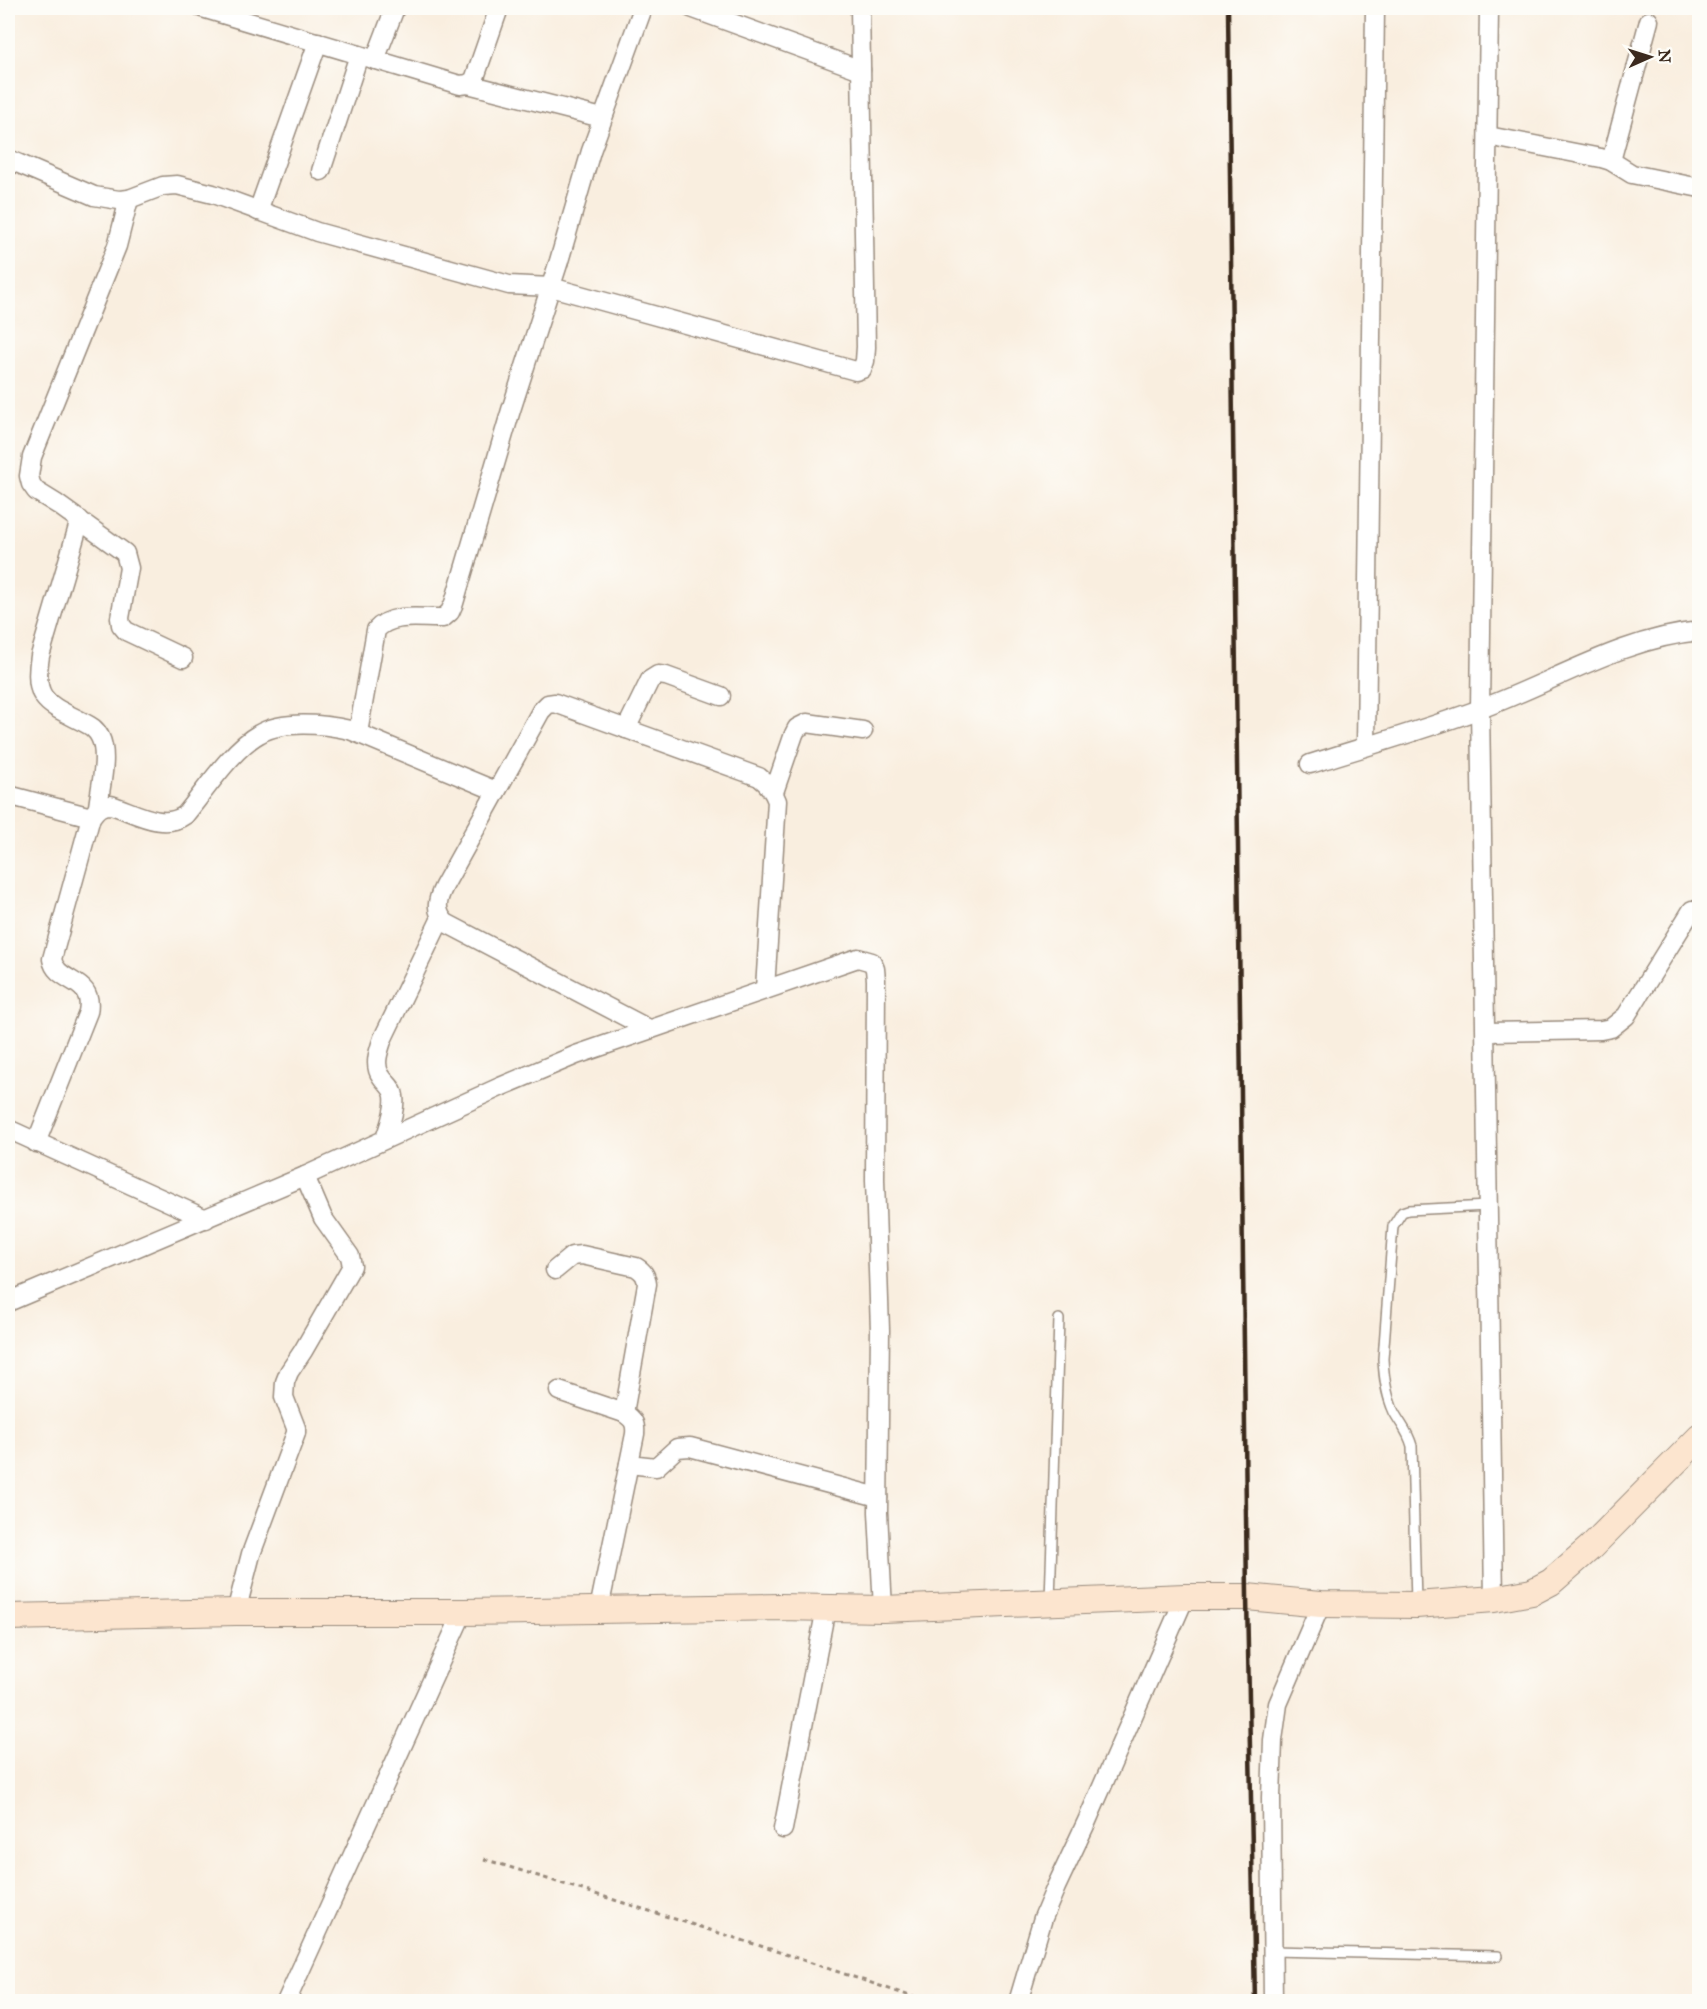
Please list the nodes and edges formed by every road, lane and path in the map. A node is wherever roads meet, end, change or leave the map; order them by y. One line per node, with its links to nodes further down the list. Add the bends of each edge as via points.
1 (202, 8): 10 (street)
2 (395, 8): 11 (street)
3 (499, 8): 13 (street, via 480,67)
4 (643, 8): 14 (street)
5 (691, 8): 12 (street)
6 (860, 8): 12 (street)
7 (1375, 8): 31 (street)
8 (1489, 8): 15 (street)
9 (1649, 21): 17 (street)
10 (318, 42): 11 (street); 21 (street)
11 (367, 57): 13 (street, via 450,83); 18 (street)
12 (861, 70): 22 (street, via 866,347 862,369 820,362)
13 (468, 84): 14 (street)
14 (602, 118): 22 (street)
15 (1488, 135): 17 (street); 27 (street)
16 (8, 159): 20 (street, via 94,196)
17 (1611, 161): 19 (street, via 1632,174)
18 (321, 171)
19 (1700, 188)
20 (129, 199): 21 (street, via 163,186 177,186); 23 (street, via 117,246 30,467 31,484 36,491)
21 (258, 211): 22 (street, via 317,232 509,285)
22 (550, 287): 30 (street, via 450,612 443,618 392,619 376,630)
23 (80, 520): 25 (street, via 121,549 128,559 121,625); 36 (street, via 36,678 50,705 95,728 101,739 104,752)
24 (1700, 631): 27 (street, via 1626,649)
25 (183, 658)
26 (721, 696): 28 (street, via 666,676 654,677)
27 (1480, 709): 31 (street); 41 (street)
28 (626, 729): 33 (street, via 555,703 548,704); 34 (street, via 759,777)
29 (863, 731): 34 (street, via 802,724 794,734)
30 (358, 733): 33 (street); 36 (street, via 310,725 282,726 259,733 236,752 177,821 161,822 111,805)
31 (1366, 746): 32 (street)
32 (1310, 764)
33 (496, 791): 38 (street, via 438,898)
34 (774, 792): 39 (street, via 777,801)
35 (8, 795): 36 (street)
36 (94, 812): 44 (street, via 52,959 59,971 84,989 90,1002)
37 (1692, 910): 41 (street, via 1626,1016 1611,1028)
38 (441, 918): 40 (street); 43 (street, via 377,1058 380,1076 394,1097)
39 (765, 989): 40 (street); 55 (street, via 858,958 872,962 875,969)
40 (649, 1029): 43 (street, via 576,1055)
41 (1486, 1032): 46 (street)
42 (8, 1129): 44 (street)
43 (385, 1139): 45 (street)
44 (36, 1143): 47 (street)
45 (305, 1176): 47 (street); 64 (street, via 323,1218 350,1256 352,1266 285,1382 284,1397 296,1433 250,1554)
46 (1488, 1206): 57 (street); 60 (lane, via 1408,1210 1402,1212 1393,1226 1384,1377 1395,1414 1407,1430 1412,1446)
47 (206, 1219): 49 (street)
48 (555, 1270): 52 (street, via 572,1256 582,1255 636,1268 646,1276)
49 (8, 1302)
50 (1059, 1319): 58 (lane)
51 (559, 1391): 52 (street)
52 (624, 1413): 54 (street, via 636,1424)
53 (1695, 1450): 57 (main road, via 1551,1582 1532,1592)
54 (629, 1464): 55 (street, via 656,1467 678,1448 690,1447); 62 (street)
55 (878, 1497): 63 (street)
56 (1185, 1597): 58 (main road); 59 (main road); 73 (street, via 1043,1918)
57 (1494, 1599): 60 (main road)
58 (1050, 1601): 63 (main road)
59 (1321, 1604): 60 (main road); 69 (street, via 1278,1704 1275,1720)
60 (1416, 1605)
61 (826, 1608): 62 (main road); 63 (main road); 67 (street)
62 (599, 1609): 65 (main road)
63 (883, 1609)
64 (236, 1612): 65 (main road); 66 (main road)
65 (463, 1612): 71 (street)
66 (8, 1617)
67 (783, 1829)
68 (484, 1859): 72 (path)
69 (1272, 1951): 70 (lane); 74 (street)
70 (1498, 1956)
71 (286, 2001)
72 (928, 2001)
73 (1018, 2001)
74 (1273, 2001)

